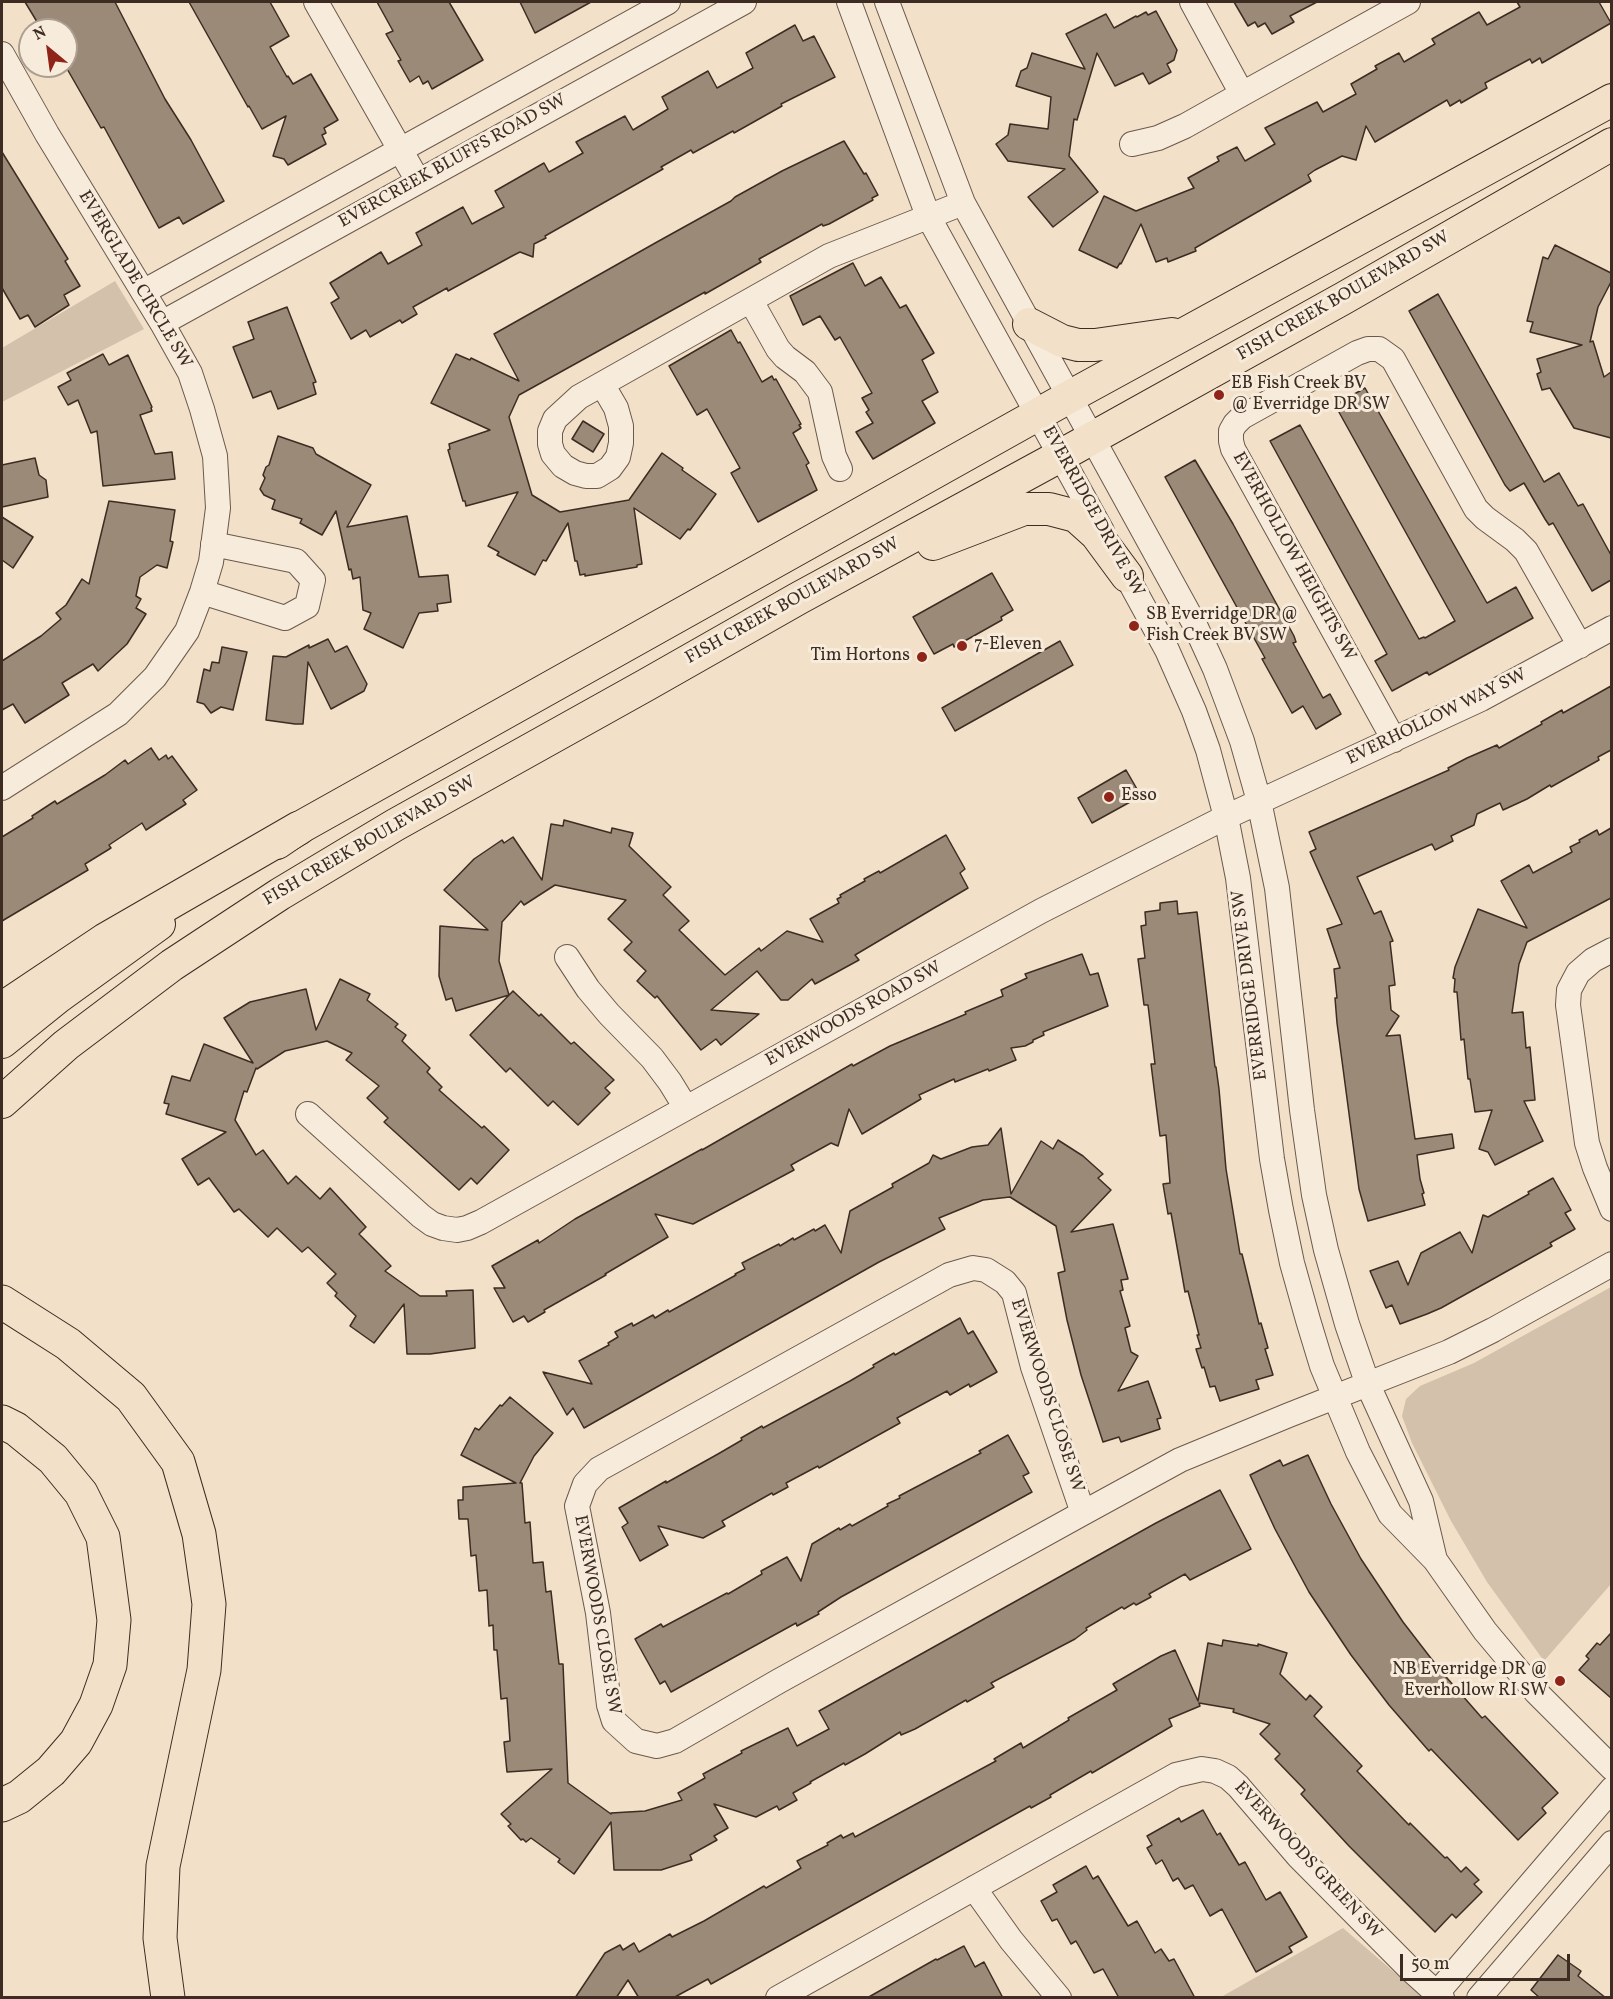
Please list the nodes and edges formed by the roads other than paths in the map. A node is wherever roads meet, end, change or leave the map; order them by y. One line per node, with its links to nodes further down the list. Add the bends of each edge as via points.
1 (316, 2): 14 (street)
2 (744, 2): 8 (street, EVERCREEK BLUFFS ROAD SW)
3 (849, 2): 17 (street, EVERRIDGE DRIVE SW)
4 (888, 2): 16 (street, EVERRIDGE DRIVE SW)
5 (1192, 2): 10 (street)
6 (1408, 2): 10 (street)
7 (654, 5): 8 (street); 14 (street, EVERCREEK BLUFFS ROAD SW)
8 (666, 43): 15 (street, EVERCREEK BLUFFS ROAD SW)
9 (2, 54): 18 (street, EVERGLADE CIRCLE SW)
10 (1242, 94): 12 (street, via 1185,126)
11 (1611, 100): 22 (main road)
12 (1132, 144)
13 (1611, 144): 26 (main road, FISH CREEK BOULEVARD SW)
14 (401, 149): 15 (street); 18 (street, EVERCREEK BLUFFS ROAD SW)
15 (418, 181): 20 (street, EVERCREEK BLUFFS ROAD SW)
16 (963, 203): 17 (street); 21 (street, EVERRIDGE DRIVE SW)
17 (928, 216): 19 (street, via 829,256); 25 (street, EVERRIDGE DRIVE SW)
18 (143, 292): 20 (street, EVERGLADE CIRCLE SW)
19 (751, 301): 23 (street); 28 (street, via 778,349 805,372 820,392)
20 (162, 323): 29 (street, EVERGLADE CIRCLE SW, via 190,373 215,456 218,508)
21 (1029, 324): 22 (main road, via 1078,345); 24 (street, EVERRIDGE DRIVE SW)
22 (1188, 332): 24 (main road)
23 (602, 384)
24 (1069, 397): 25 (main road); 26 (street, EVERRIDGE DRIVE SW)
25 (1038, 414): 27 (street, EVERRIDGE DRIVE SW); 39 (main road)
26 (1092, 438): 27 (main road, FISH CREEK BOULEVARD SW); 37 (street, EVERRIDGE DRIVE SW, via 1194,623 1242,741)
27 (1060, 456): 30 (street, EVERRIDGE DRIVE SW); 32 (main road, FISH CREEK BOULEVARD SW)
28 (840, 469)
29 (213, 544): 31 (street, EVERGLADE CIRCLE SW); 31 (street, via 296,561 313,580 307,606 285,618)
30 (1127, 576): 32 (main road, via 1096,534 1076,516 1049,509 1024,509); 38 (street, EVERRIDGE DRIVE SW, via 1194,711)
31 (202, 592): 36 (street, EVERGLADE CIRCLE SW, via 187,631 138,695 118,714)
32 (799, 598): 44 (main road, FISH CREEK BOULEVARD SW, via 280,894 163,972 66,1045)
33 (1611, 628): 34 (street, EVERHOLLOW WAY SW)
34 (1580, 646): 35 (street, EVERHOLLOW WAY SW); 35 (street, EVERHOLLOW HEIGHTS SW, via 1526,551 1476,509 1393,359 1378,349 1357,353 1242,417 1234,424 1231,441)
35 (1394, 740): 37 (street, EVERHOLLOW WAY SW)
36 (2, 788)
37 (1259, 801): 38 (street, EVERWOODS ROAD SW); 46 (street, EVERRIDGE DRIVE SW, via 1276,888)
38 (1226, 817): 45 (street, EVERWOODS ROAD SW, via 1041,911); 47 (street, EVERRIDGE DRIVE SW, via 1238,878)
39 (299, 828): 42 (highway, via 105,940); 43 (main road, via 142,934)
40 (1611, 950): 49 (street, via 1578,973 1569,990 1568,1005 1587,1143)
41 (567, 957): 45 (street, via 609,1014 652,1058)
42 (2, 1009)
43 (2, 1042)
44 (2, 1102)
45 (686, 1108): 48 (street, EVERWOODS ROAD SW, via 481,1222 451,1230 421,1216)
46 (1302, 1110): 47 (street); 54 (street, EVERRIDGE DRIVE SW, via 1326,1250)
47 (1267, 1113): 55 (street, EVERRIDGE DRIVE SW, via 1292,1263 1319,1357)
48 (308, 1114)
49 (1611, 1209)
50 (1611, 1264): 54 (street, via 1458,1348)
51 (2, 1302): 53 (highway)
52 (2, 1318): 53 (highway)
53 (68, 1344): 65 (highway, via 131,1398 178,1462 198,1534 208,1604 204,1670 164,1866 160,1938)
54 (1368, 1385): 55 (street); 58 (street, EVERRIDGE DRIVE SW, via 1421,1501)
55 (1335, 1397): 57 (street, EVERWOODS CLOSE SW, via 1180,1460); 58 (street, EVERRIDGE DRIVE SW, via 1390,1514)
56 (2, 1422): 61 (highway, via 53,1459 81,1493 103,1536 114,1620 110,1665 96,1705 76,1742 51,1771 19,1797)
57 (1083, 1513): 57 (street, EVERWOODS CLOSE SW, via 1033,1367 1014,1293 986,1269 973,1268 949,1275 599,1469 585,1484 577,1506 614,1721 636,1741 657,1746 675,1741)
58 (1436, 1560): 59 (street, EVERRIDGE DRIVE SW, via 1521,1675)
59 (1611, 1768)
60 (1611, 1789): 64 (street)
61 (2, 1805)
62 (1611, 1843): 68 (street)
63 (974, 1888): 64 (street, EVERWOODS GREEN SW, via 1176,1775 1202,1769 1215,1771 1238,1785 1298,1856); 66 (street, EVERWOODS GREEN SW); 67 (street)
64 (1440, 1995)
65 (168, 1998)
66 (778, 1998)
67 (1059, 1998)
68 (1479, 1998)

